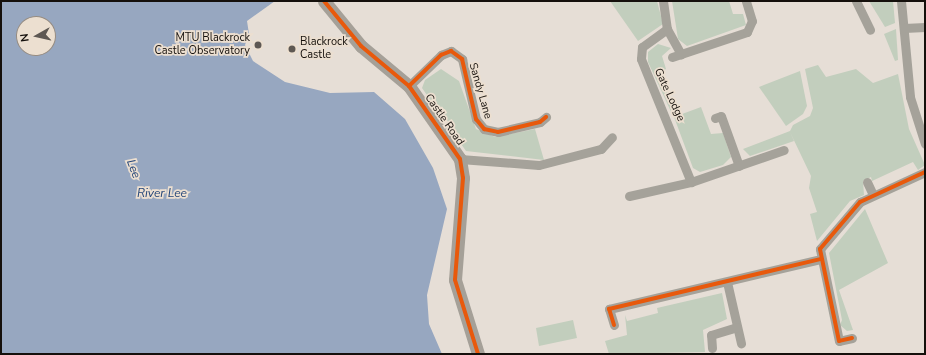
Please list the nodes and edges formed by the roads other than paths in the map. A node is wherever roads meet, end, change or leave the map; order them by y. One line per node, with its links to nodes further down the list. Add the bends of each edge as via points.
1 (324, 1): 10 (main road, Castle Road, via 362,46)
2 (663, 1): 8 (street)
3 (856, 1): 9 (street)
4 (901, 1): 6 (street)
5 (743, 2): 8 (street, via 750,29 676,56)
6 (904, 28): 7 (street); 14 (street, via 910,97)
7 (925, 28)
8 (667, 29): 19 (street, Gate Lodge, via 642,47 641,59)
9 (870, 30)
10 (409, 86): 11 (street, Sandy Lane, via 440,55 451,51 462,58 476,119 484,130 498,132 540,122); 16 (main road, Castle Road)
11 (546, 117)
12 (715, 118): 17 (street, via 721,116)
13 (612, 137): 16 (street, via 601,149 539,165)
14 (925, 144)
15 (784, 150): 17 (street)
16 (460, 159): 30 (main road, Castle Road, via 463,178 455,280)
17 (739, 166): 19 (street)
18 (925, 172): 21 (street)
19 (691, 182): 22 (street)
20 (867, 182): 21 (street)
21 (873, 195): 23 (street, via 856,205 822,246)
22 (629, 196)
23 (820, 259): 24 (street); 27 (street, via 838,341)
24 (727, 282): 25 (street, via 609,309); 26 (street)
25 (614, 325)
26 (737, 327): 28 (street); 29 (street, via 711,335)
27 (852, 338)
28 (741, 343)
29 (712, 348)
30 (478, 354)

